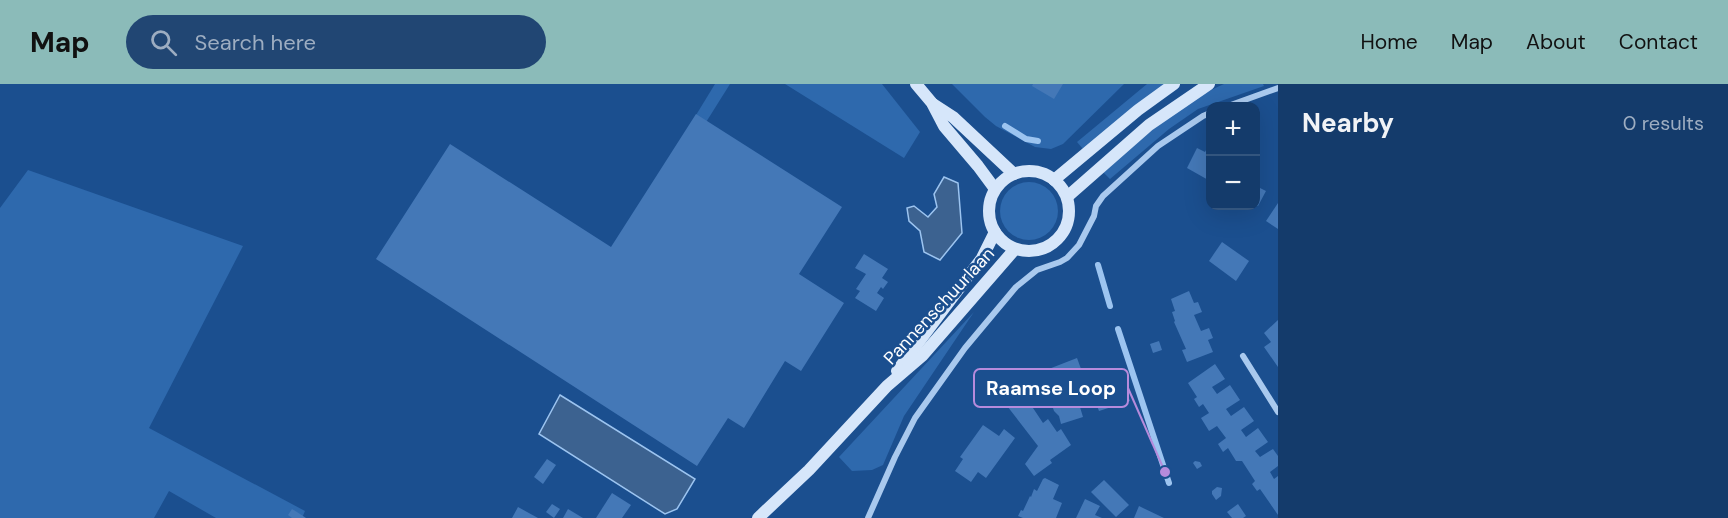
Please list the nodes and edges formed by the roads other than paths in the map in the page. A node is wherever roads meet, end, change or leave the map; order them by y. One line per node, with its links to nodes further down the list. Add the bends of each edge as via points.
1 (916, 84): 6 (main road)
2 (1174, 84): 9 (main road)
3 (1209, 84): 11 (main road, via 1149,125)
4 (1278, 88): 5 (street)
5 (1239, 102)
6 (932, 103): 8 (main road, via 953,117); 10 (main road, via 944,126)
7 (1206, 115): 18 (street, via 1158,146 1103,196 1079,245 1067,258 1037,270 1016,286 979,330 915,418)
8 (1014, 174): 9 (main road, via 1035,171); 10 (main road)
9 (1054, 180): 11 (main road)
10 (995, 189): 12 (main road, via 988,211)
11 (1066, 197): 13 (main road, via 1069,215 1057,240 1033,251)
12 (994, 232): 13 (main road); 15 (main road, Pannenschuurlaan, via 982,258)
13 (1016, 249): 15 (main road, Pannenschuurlaan, via 922,356)
14 (1243, 356): 16 (street)
15 (887, 386): 17 (main road, Pannenschuurlaan)
16 (1278, 412)
17 (758, 518)
18 (868, 518)

